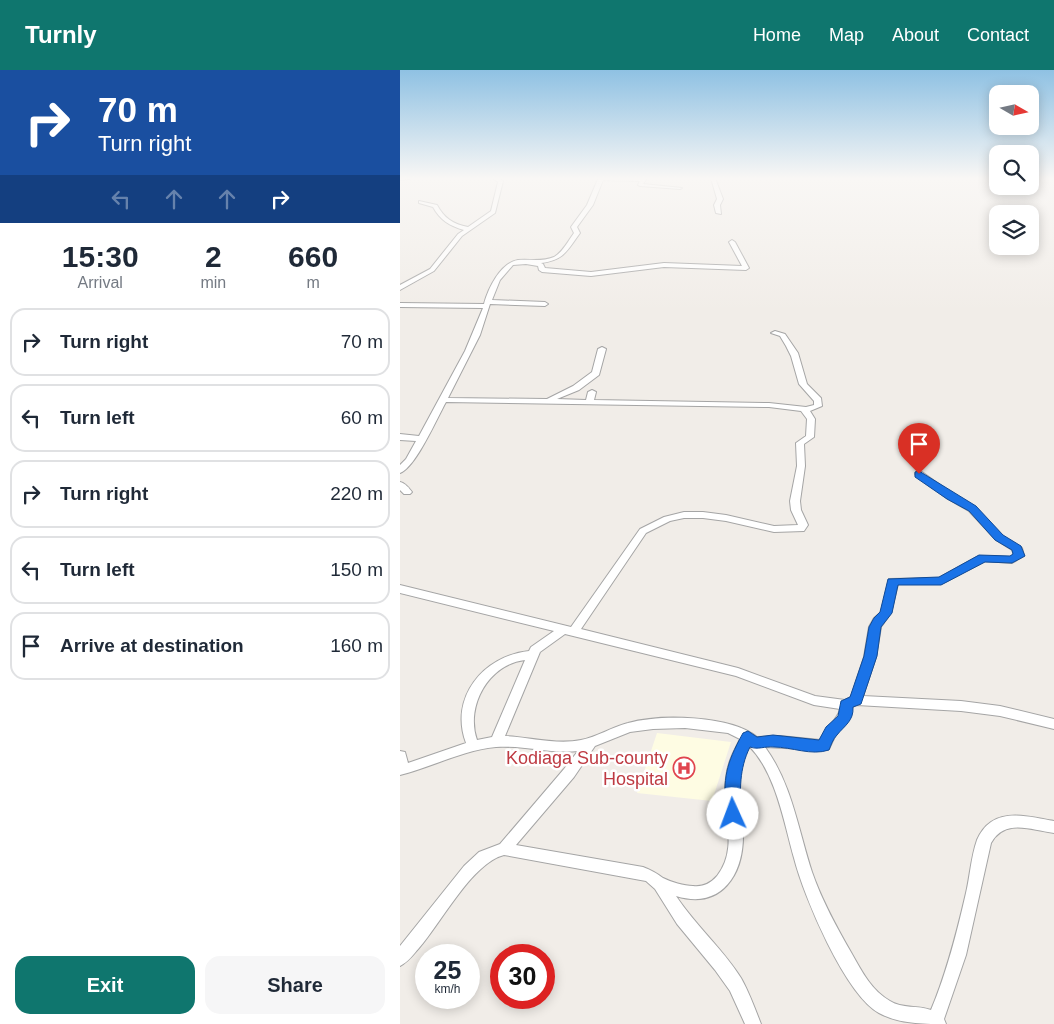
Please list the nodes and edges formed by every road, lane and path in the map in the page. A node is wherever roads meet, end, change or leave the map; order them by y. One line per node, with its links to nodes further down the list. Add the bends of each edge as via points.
1 (449, 223): 4 (street)
2 (477, 223): 4 (street)
3 (577, 223): 6 (street, via 574,227 577,233 561,256 555,260)
4 (469, 229): 7 (street, via 456,239 432,270)
5 (732, 242): 6 (street, via 746,268 664,265 591,274 542,270 541,264)
6 (528, 263): 8 (street, via 516,262 509,266 490,291)
7 (400, 288)
8 (487, 304): 9 (street); 10 (street); 14 (street, via 478,332)
9 (545, 304)
10 (400, 305)
11 (775, 333): 17 (street, via 783,335 795,354 800,381 818,400 818,406)
12 (602, 349): 15 (street, via 596,374 566,393)
13 (592, 392): 16 (street)
14 (442, 400): 15 (street); 19 (street)
15 (542, 401): 16 (street)
16 (589, 402): 17 (street, via 769,405)
17 (805, 410): 23 (street, via 813,422 810,437 800,443 801,466 794,501 803,525 801,528 774,529 703,514 667,519 644,531)
18 (400, 437): 19 (street)
19 (421, 439): 20 (street, via 410,460)
20 (400, 470)
21 (919, 474): 25 (street, via 972,509 999,538 1017,548 1019,556 1012,560 983,558 941,581 892,581 886,613 875,627 870,656)
22 (400, 589): 23 (street)
23 (569, 630): 24 (street, via 539,645); 25 (street, via 738,672 814,700)
24 (533, 656): 28 (street); 30 (street, via 508,659 482,679 466,716 468,737)
25 (851, 702): 26 (street, via 961,706 1000,711); 27 (street, via 844,719 824,745)
26 (1054, 724)
27 (751, 740): 29 (street, via 731,728 651,724 630,727); 34 (street, via 737,757 732,780 736,841 722,881 704,893); 36 (street, via 766,760 787,803 802,860 825,919 862,984 887,1008)
28 (496, 742): 29 (street, via 572,747); 30 (street)
29 (590, 743): 33 (street, via 569,773)
30 (473, 746): 31 (street)
31 (401, 765)
32 (1054, 827): 36 (street, via 1015,821 1001,823 989,831)
33 (504, 849): 34 (street, via 643,874); 35 (street, via 484,856 469,871)
34 (660, 884): 37 (street, via 682,919 736,985)
35 (400, 958)
36 (937, 1022)
37 (753, 1024)

